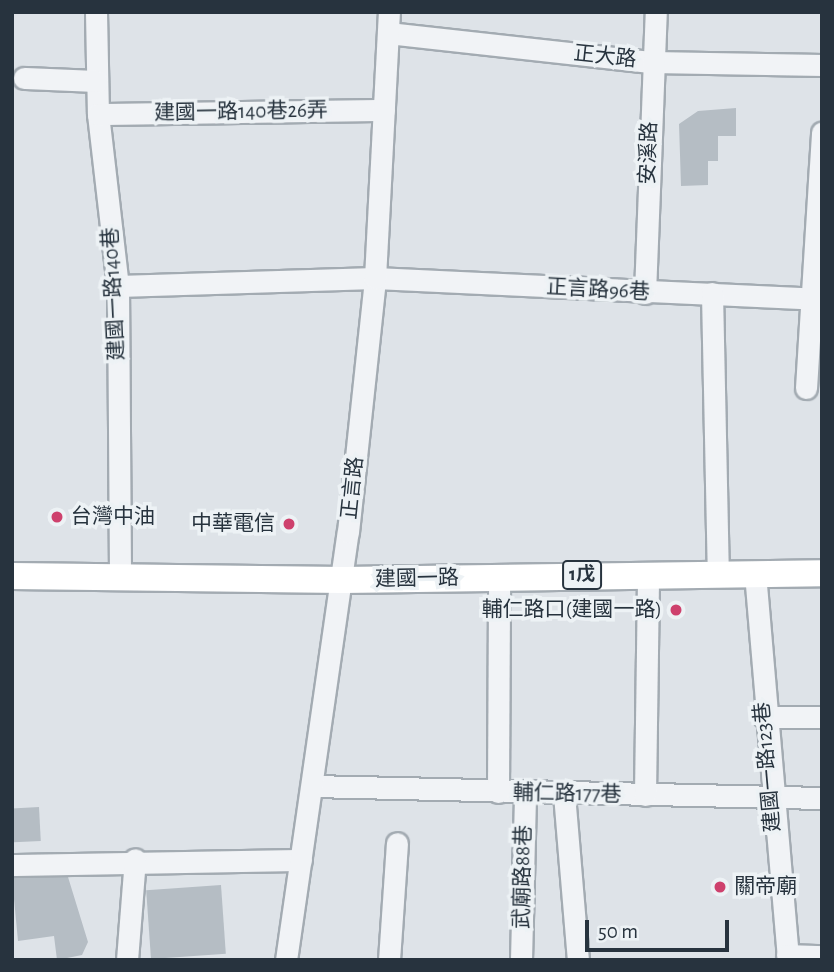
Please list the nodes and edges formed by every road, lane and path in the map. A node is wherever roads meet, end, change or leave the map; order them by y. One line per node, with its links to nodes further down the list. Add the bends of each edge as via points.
1 (96, 12): 7 (street, 建國一路140巷)
2 (656, 12): 4 (street, 安溪路)
3 (388, 22): 4 (street, 正大路); 8 (street, 正言路)
4 (652, 62): 5 (street, 正大路); 13 (street, 安溪路)
5 (822, 65)
6 (24, 78): 7 (street)
7 (97, 81): 9 (street, 建國一路140巷)
8 (384, 110): 9 (street, 建國一路140巷26弄); 11 (street, 正言路)
9 (98, 114): 12 (street, 建國一路140巷)
10 (822, 132): 15 (street)
11 (375, 278): 12 (street, 正言路96巷); 13 (street, 正言路96巷); 24 (street, 正言路)
12 (118, 286): 22 (street, 建國一路140巷)
13 (645, 293): 14 (street, 正言路96巷)
14 (712, 293): 15 (street, 正言路96巷); 20 (street)
15 (815, 299): 16 (street)
16 (806, 388)
17 (755, 573): 18 (main road, 建國一路 / 1戊); 20 (main road, 建國一路 / 1戊); 26 (street, 建國一路123巷)
18 (822, 573)
19 (648, 574): 20 (main road, 建國一路 / 1戊); 23 (main road, 建國一路 / 1戊); 31 (street)
20 (718, 574)
21 (12, 576): 22 (main road, 建國一路 / 1戊)
22 (120, 577): 24 (main road, 建國一路 / 1戊)
23 (499, 577): 24 (main road, 建國一路 / 1戊); 28 (street)
24 (342, 580): 27 (street, 正言路)
25 (822, 717): 26 (street)
26 (764, 718): 32 (street, 建國一路123巷)
27 (312, 786): 28 (street, 輔仁路177巷); 36 (street, 正言路)
28 (498, 792): 29 (street, 輔仁路177巷)
29 (525, 793): 30 (street, 輔仁路177巷); 43 (street, 武廟路88巷)
30 (564, 794): 31 (street, 輔仁路177巷); 44 (street)
31 (645, 795): 32 (street, 輔仁路177巷)
32 (770, 795): 33 (street, 輔仁路177巷); 39 (street, 建國一路123巷)
33 (822, 798)
34 (397, 843): 42 (street)
35 (135, 859): 36 (street); 37 (street); 40 (street)
36 (301, 860): 41 (street, 正言路)
37 (12, 865)
38 (822, 956): 39 (street)
39 (788, 958)
40 (127, 960)
41 (286, 960)
42 (389, 960)
43 (521, 960)
44 (578, 960)

